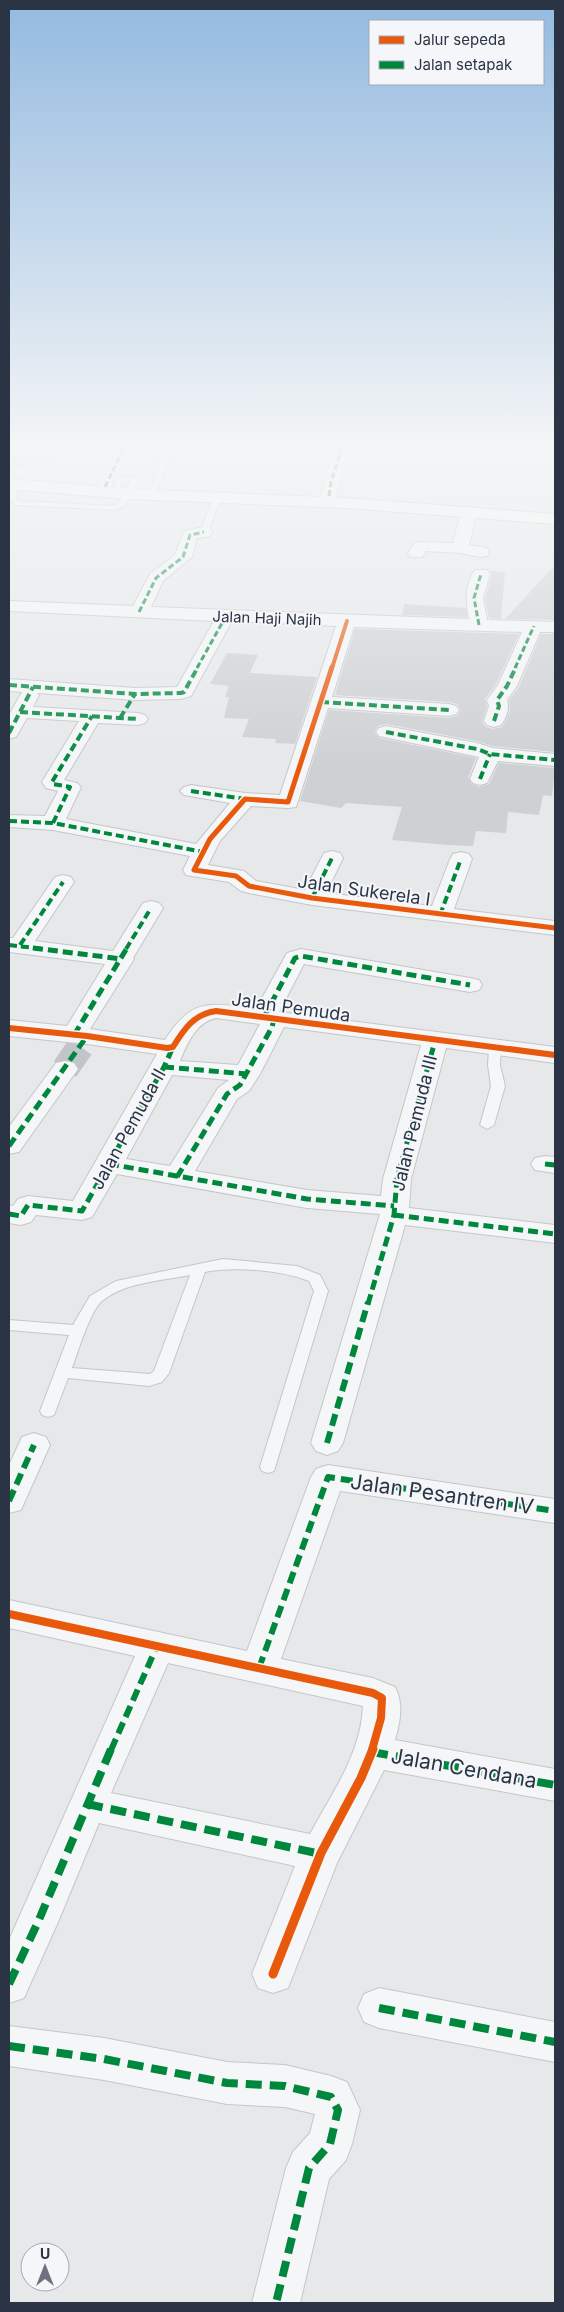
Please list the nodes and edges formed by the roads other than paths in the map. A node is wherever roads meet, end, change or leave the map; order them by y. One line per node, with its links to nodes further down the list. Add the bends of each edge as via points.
1 (185, 552): 4 (street, via 183,557 156,578)
2 (481, 574): 7 (street, via 474,598)
3 (9, 606): 4 (street, Jalan Haji Najih)
4 (139, 612): 5 (street, Jalan Haji Najih)
5 (226, 616): 6 (street, Jalan Haji Najih); 12 (street, via 184,692)
6 (347, 621): 7 (street, Jalan Haji Najih); 13 (street)
7 (479, 625): 8 (street, Jalan Haji Najih)
8 (534, 626): 9 (street, Jalan Haji Najih); 17 (street, via 507,686 497,700 499,706)
9 (555, 627)
10 (9, 685): 11 (street)
11 (33, 687): 12 (street); 15 (street)
12 (135, 694): 16 (street, via 129,718)
13 (322, 702): 14 (street); 24 (street, via 288,802)
14 (449, 710)
15 (20, 712): 16 (street); 19 (street)
16 (92, 716): 26 (street, via 52,782 70,787)
17 (494, 721)
18 (386, 732): 20 (street)
19 (9, 733)
20 (490, 754): 21 (street); 22 (street)
21 (555, 760)
22 (480, 779)
23 (191, 791): 24 (street)
24 (245, 799): 27 (street)
25 (9, 821): 26 (street)
26 (53, 823): 27 (street)
27 (203, 852): 31 (street, Jalan Sukerela I, via 194,870 198,872 236,876 249,886)
28 (332, 858): 31 (street)
29 (461, 859): 33 (street)
30 (62, 882): 35 (street)
31 (312, 898): 33 (street, Jalan Sukerela I)
32 (151, 908): 36 (street)
33 (440, 915): 34 (street, Jalan Sukerela I)
34 (555, 928)
35 (14, 945): 36 (street)
36 (122, 959): 40 (street)
37 (470, 985): 38 (street, via 301,956 295,958)
38 (269, 1018): 41 (street, Jalan Pemuda); 44 (street, Jalan Pemuda, via 216,1012 197,1016 187,1025); 46 (street)
39 (9, 1028): 40 (street)
40 (82, 1037): 44 (street, via 160,1048)
41 (435, 1041): 42 (street, Jalan Pemuda); 51 (street, Jalan Pemuda III, via 397,1178)
42 (495, 1048): 43 (street, Jalan Pemuda); 47 (lane, via 498,1086)
43 (555, 1055)
44 (168, 1057): 46 (street); 49 (street, Jalan Pemuda II)
45 (65, 1069): 48 (street)
46 (247, 1074): 50 (street, via 240,1085 227,1094)
47 (487, 1125)
48 (9, 1146)
49 (109, 1164): 50 (street); 52 (street, Jalan Pemuda II, via 82,1211 28,1204 21,1216)
50 (178, 1177): 51 (street)
51 (394, 1210): 53 (street); 59 (street, Jalan Pemuda III)
52 (9, 1214)
53 (555, 1234)
54 (200, 1267): 56 (lane, via 121,1284 96,1299); 57 (lane, via 161,1373 156,1378 149,1381); 61 (lane, via 223,1264 297,1271 315,1278 321,1290)
55 (9, 1325): 56 (lane)
56 (78, 1331): 57 (lane)
57 (62, 1372): 58 (lane)
58 (48, 1411)
59 (327, 1443)
60 (34, 1445): 62 (street)
61 (268, 1467)
62 (9, 1502)
63 (555, 1511): 66 (street, Jalan Pesantren IV, via 328,1477)
64 (9, 1614): 65 (street)
65 (157, 1646): 66 (street); 69 (street)
66 (259, 1668): 67 (street, via 373,1693 382,1698 383,1709)
67 (372, 1752): 68 (street, Jalan Cendana); 70 (street)
68 (555, 1785)
69 (87, 1804): 70 (street); 72 (street)
70 (321, 1854): 71 (street)
71 (273, 1974)
72 (9, 1984)
73 (379, 2008): 74 (street)
74 (555, 2042)
75 (9, 2046): 76 (street, via 227,2083 284,2086 331,2097 338,2110 330,2144 309,2168)
76 (276, 2303)

